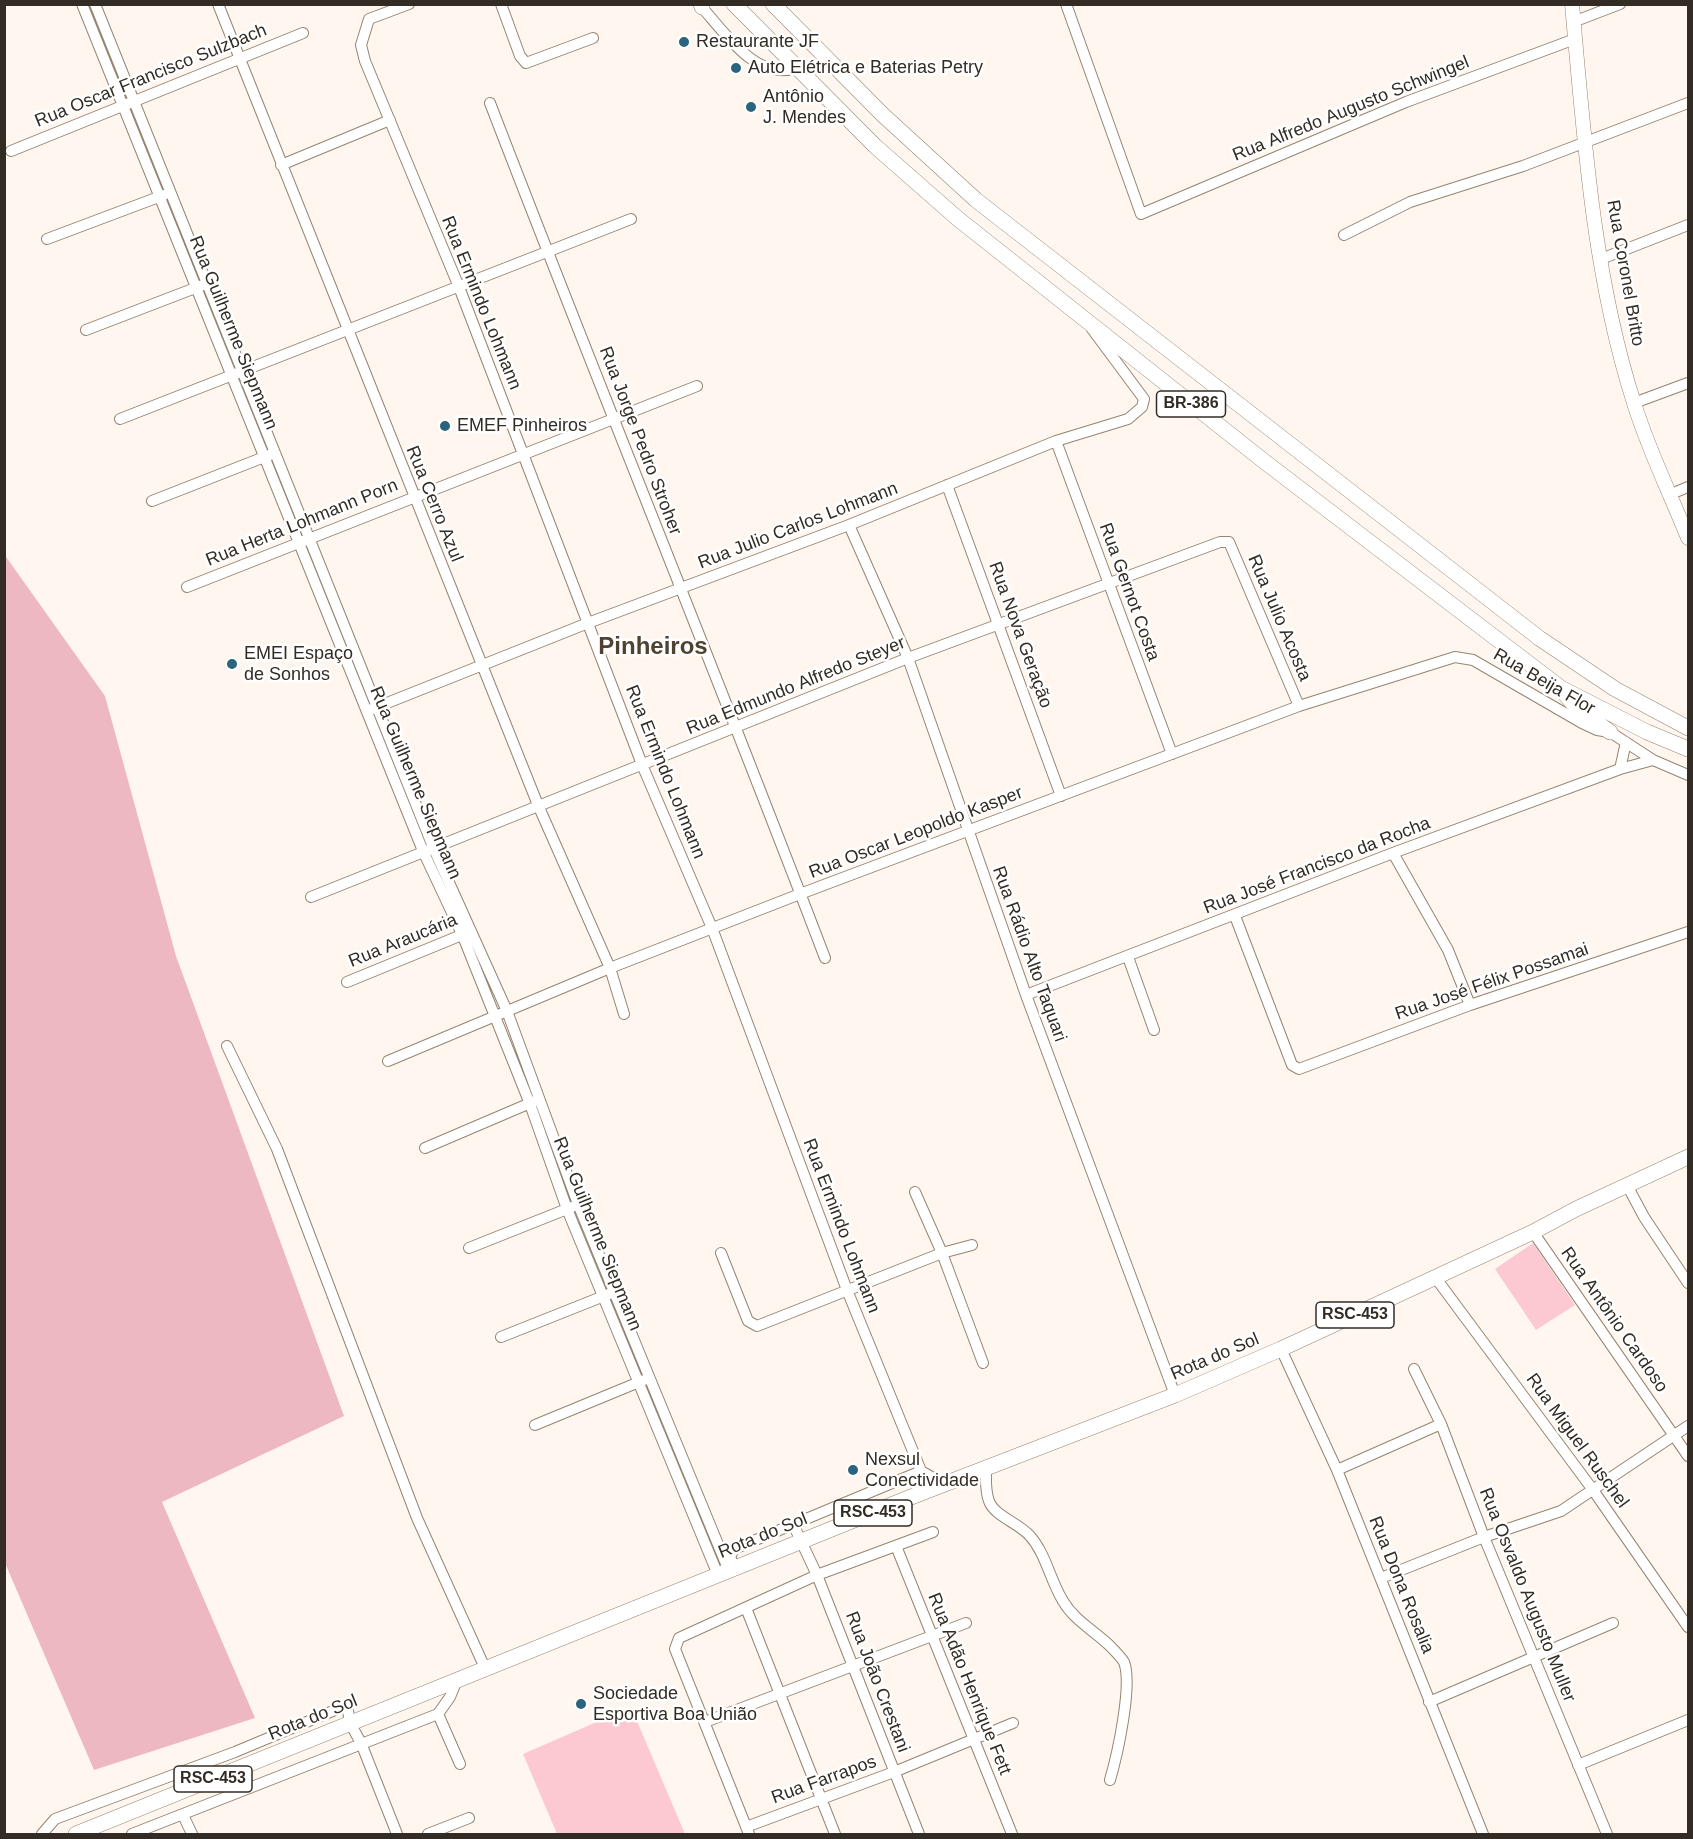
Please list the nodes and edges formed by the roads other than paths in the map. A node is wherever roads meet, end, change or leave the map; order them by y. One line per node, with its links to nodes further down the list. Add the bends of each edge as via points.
1 (82, 4): 23 (street, Rua Guilherme Siepmann)
2 (95, 4): 20 (street, Rua Guilherme Siepmann)
3 (218, 4): 18 (street, Rua Cerro Azul)
4 (409, 4): 24 (street, Rua Ermindo Lohmann, via 369,19 361,45)
5 (501, 4): 16 (street, via 526,63)
6 (734, 4): 19 (highway, BR-386)
7 (773, 4): 14 (highway, BR-386)
8 (781, 4): 14 (highway)
9 (1066, 4): 17 (street, Rua Alfredo Augusto Schwingel, via 1142,214 1406,102)
10 (1572, 4): 13 (main road, Rua Coronel Britto)
11 (1620, 4): 13 (street)
12 (700, 5): 19 (street, via 757,64 776,72)
13 (1573, 22): 17 (main road, Rua Coronel Britto)
14 (797, 29): 70 (highway, BR-386, via 976,201 1539,638 1615,689)
15 (303, 33): 18 (street, Rua Oscar Francisco Sulzbach)
16 (593, 38)
17 (1575, 39): 25 (main road, Rua Coronel Britto)
18 (239, 58): 20 (street, Rua Oscar Francisco Sulzbach); 27 (street, Rua Cerro Azul)
19 (795, 68): 37 (highway, BR-386, via 909,177)
20 (133, 99): 23 (street, Rua Oscar Francisco Sulzbach); 28 (street, Rua Guilherme Siepmann)
21 (490, 103): 33 (street, Rua Jorge Pedro Stroher)
22 (1689, 103): 25 (street)
23 (122, 104): 26 (street, Rua Oscar Francisco Sulzbach); 28 (street, Rua Guilherme Siepmann)
24 (390, 120): 27 (street); 36 (street, Rua Ermindo Lohmann)
25 (1586, 143): 31 (street, via 1410,202); 34 (main road, Rua Coronel Britto)
26 (11, 151)
27 (281, 165): 38 (street, Rua Cerro Azul)
28 (165, 194): 32 (street); 35 (street, Rua Guilherme Siepmann)
29 (631, 219): 33 (street)
30 (1689, 225): 34 (street)
31 (1344, 235)
32 (47, 239)
33 (549, 251): 36 (street); 44 (street, Rua Jorge Pedro Stroher)
34 (1601, 260): 43 (main road, Rua Coronel Britto)
35 (202, 285): 39 (street); 40 (street, Rua Guilherme Siepmann)
36 (459, 287): 38 (street); 47 (street, Rua Ermindo Lohmann)
37 (1087, 322): 46 (street, Rua Julio Carlos Lohmann, via 1139,391 1144,399 1142,407 1128,419); 66 (highway, BR-386)
38 (347, 329): 40 (street); 52 (street, Rua Cerro Azul)
39 (86, 330)
40 (237, 373): 45 (street); 48 (street, Rua Guilherme Siepmann)
41 (1689, 383): 43 (street)
42 (697, 386): 44 (street, Rua Herta Lohmann Porn)
43 (1634, 403): 51 (main road, Rua Coronel Britto)
44 (613, 418): 47 (street, Rua Herta Lohmann Porn); 60 (street, Rua Jorge Pedro Stroher)
45 (120, 419)
46 (1056, 441): 49 (street, Rua Julio Carlos Lohmann); 58 (street, Rua Gernot Costa)
47 (522, 453): 52 (street, Rua Herta Lohmann Porn); 61 (street, Rua Ermindo Lohmann)
48 (271, 455): 53 (street); 56 (street, Rua Guilherme Siepmann)
49 (947, 485): 54 (street, Rua Julio Carlos Lohmann); 62 (street, Rua Nova Geração)
50 (1689, 487): 51 (street)
51 (1671, 494): 55 (main road, Rua Coronel Britto)
52 (413, 496): 56 (street, Rua Herta Lohmann Porn); 65 (street, Rua Cerro Azul)
53 (152, 501)
54 (849, 525): 60 (street, Rua Julio Carlos Lohmann); 64 (street, Rua Rádio Alto Taquari)
55 (1689, 538)
56 (306, 542): 59 (street, Rua Herta Lohmann Porn); 68 (street, Rua Guilherme Siepmann)
57 (1229, 542): 58 (street, Rua Edmundo Alfredo Steyer); 67 (street, Rua Julio Acosta)
58 (1109, 584): 62 (street, Rua Edmundo Alfredo Steyer); 74 (street, Rua Gernot Costa)
59 (187, 587)
60 (681, 590): 61 (street, Rua Julio Carlos Lohmann); 69 (street, Rua Jorge Pedro Stroher)
61 (588, 623): 65 (street, Rua Julio Carlos Lohmann); 76 (street, Rua Ermindo Lohmann)
62 (1000, 626): 64 (street, Rua Edmundo Alfredo Steyer); 79 (street, Rua Nova Geração)
63 (1463, 657): 67 (street, Rua Oscar Leopoldo Kasper); 71 (street, Rua Beija Flor, via 1592,728)
64 (908, 658): 69 (street, Rua Edmundo Alfredo Steyer); 81 (street, Rua Rádio Alto Taquari)
65 (481, 665): 68 (street, Rua Julio Carlos Lohmann); 80 (street, Rua Cerro Azul)
66 (1561, 688): 71 (highway, via 1576,707); 73 (highway, BR-386)
67 (1299, 706): 74 (street, Rua Oscar Leopoldo Kasper)
68 (372, 709): 82 (street, Rua Guilherme Siepmann)
69 (736, 726): 76 (street, Rua Edmundo Alfredo Steyer); 84 (street, Rua Jorge Pedro Stroher)
70 (1689, 728)
71 (1610, 732): 72 (street, Rua Beija Flor)
72 (1626, 742): 75 (street, Rua Beija Flor); 77 (street)
73 (1689, 749)
74 (1172, 754): 79 (street, Rua Oscar Leopoldo Kasper)
75 (1653, 760): 77 (street, Rua José Francisco da Rocha); 78 (street, Rua Beija Flor)
76 (643, 767): 80 (street, Rua Edmundo Alfredo Steyer); 87 (street, Rua Ermindo Lohmann)
77 (1620, 770): 83 (street, Rua José Francisco da Rocha)
78 (1689, 775)
79 (1061, 796): 81 (street, Rua Oscar Leopoldo Kasper)
80 (538, 805): 82 (street, Rua Edmundo Alfredo Steyer); 92 (street, Rua Cerro Azul)
81 (968, 831): 84 (street, Rua Oscar Leopoldo Kasper); 94 (street, Rua Rádio Alto Taquari)
82 (428, 849): 85 (street, Rua Edmundo Alfredo Steyer); 88 (street, Rua Guilherme Siepmann)
83 (1392, 853): 86 (street, Rua José Francisco da Rocha); 95 (street, via 1448,950)
84 (800, 894): 87 (street, Rua Oscar Leopoldo Kasper); 91 (street, Rua Jorge Pedro Stroher)
85 (311, 897)
86 (1235, 916): 90 (street, Rua José Francisco da Rocha); 95 (street, Rua José Félix Possamai, via 1292,1065 1299,1069)
87 (712, 928): 92 (street, Rua Oscar Leopoldo Kasper); 119 (street, Rua Ermindo Lohmann)
88 (467, 932): 93 (street, Rua Araucária); 96 (street, Rua Guilherme Siepmann); 98 (street, Rua Guilherme Siepmann)
89 (1689, 932): 95 (street, Rua José Félix Possamai)
90 (1128, 957): 94 (street, Rua José Francisco da Rocha); 99 (street)
91 (825, 958)
92 (610, 968): 96 (street, Rua Oscar Leopoldo Kasper); 97 (street, Rua Cerro Azul)
93 (347, 982)
94 (1026, 995): 128 (street, Rua Rádio Alto Taquari)
95 (1470, 1005)
96 (507, 1011): 98 (street, Rua Oscar Leopoldo Kasper); 102 (street, Rua Guilherme Siepmann)
97 (624, 1014)
98 (495, 1016): 101 (street, Rua Oscar Leopoldo Kasper); 103 (street, Rua Guilherme Siepmann)
99 (1154, 1030)
100 (227, 1046): 154 (street, via 277,1149 417,1518)
101 (388, 1061)
102 (540, 1098): 103 (street); 105 (street, Rua Guilherme Siepmann)
103 (530, 1104): 104 (street); 106 (street, Rua Guilherme Siepmann)
104 (425, 1148)
105 (560, 1150): 106 (street); 110 (street, Rua Guilherme Siepmann)
106 (546, 1155): 111 (street, Rua Guilherme Siepmann)
107 (1689, 1157): 108 (highway, Rota do Sol / RSC-453)
108 (1628, 1186): 112 (highway, Rota do Sol / RSC-453); 118 (street)
109 (915, 1192): 116 (street)
110 (578, 1204): 111 (street); 120 (street, Rua Guilherme Siepmann)
111 (567, 1209): 114 (street); 121 (street, Rua Guilherme Siepmann)
112 (1533, 1232): 117 (highway, Rota do Sol / RSC-453); 132 (street, Rua Antônio Cardoso)
113 (972, 1245): 116 (street)
114 (469, 1248)
115 (721, 1253): 119 (street, via 748,1321 757,1326)
116 (942, 1253): 119 (street); 124 (street)
117 (1435, 1277): 123 (highway, Rota do Sol / RSC-453); 138 (street, Rua Miguel Ruschel)
118 (1689, 1283)
119 (847, 1290): 136 (street, Rua Ermindo Lohmann)
120 (615, 1292): 121 (street); 126 (street, Rua Guilherme Siepmann)
121 (604, 1296): 122 (street); 127 (street, Rua Guilherme Siepmann)
122 (501, 1337)
123 (1281, 1350): 128 (highway, Rota do Sol / RSC-453); 135 (street, Rua Dona Rosalia)
124 (983, 1362)
125 (1414, 1369): 129 (street, Rua Osvaldo Augusto Muller)
126 (650, 1378): 127 (street); 144 (street, Rua Guilherme Siepmann)
127 (638, 1382): 130 (street); 144 (street, Rua Guilherme Siepmann)
128 (1175, 1395): 134 (highway, Rota do Sol / RSC-453)
129 (1442, 1424): 135 (street); 141 (street, Rua Osvaldo Augusto Muller)
130 (535, 1425)
131 (1689, 1426): 132 (street)
132 (1674, 1436): 133 (street, Rua Antônio Cardoso); 138 (street)
133 (1689, 1456)
134 (986, 1469): 137 (highway, Rota do Sol / RSC-453); 168 (street, via 989,1502 1020,1525 1036,1543 1066,1606 1124,1662 1119,1748)
135 (1337, 1470): 146 (street, Rua Dona Rosalia)
136 (921, 1471): 137 (street); 139 (street)
137 (944, 1484): 142 (highway, Rota do Sol / RSC-453)
138 (1593, 1490): 141 (street, via 1562,1511); 150 (street, Rua Miguel Ruschel)
139 (793, 1524): 142 (street, Rua João Crestani); 144 (street, via 734,1549)
140 (933, 1532): 143 (street)
141 (1484, 1537): 146 (street); 152 (street, Rua Osvaldo Augusto Muller)
142 (801, 1542): 144 (highway, Rota do Sol / RSC-453); 145 (street, Rua João Crestani)
143 (896, 1546): 145 (street); 151 (street, Rua Adão Henrique Fett)
144 (725, 1564): 154 (highway, Rota do Sol / RSC-453)
145 (817, 1575): 147 (street); 153 (street, Rua João Crestani)
146 (1381, 1578): 157 (street, Rua Dona Rosalia)
147 (746, 1608): 156 (street); 160 (street, via 678,1638 675,1649)
148 (966, 1623): 151 (street)
149 (1613, 1623): 152 (street)
150 (1689, 1627)
151 (930, 1634): 153 (street); 163 (street, Rua Adão Henrique Fett)
152 (1533, 1657): 157 (street); 166 (street, Rua Osvaldo Augusto Muller)
153 (853, 1664): 156 (street); 167 (street, Rua João Crestani)
154 (485, 1668): 155 (highway, Rota do Sol / RSC-453)
155 (457, 1680): 158 (street); 162 (highway, Rota do Sol / RSC-453)
156 (779, 1694): 160 (street); 169 (street)
157 (1429, 1702): 182 (street, Rua Dona Rosalia)
158 (438, 1714): 164 (street); 165 (street)
159 (1689, 1720): 166 (street)
160 (705, 1722): 172 (street)
161 (1013, 1723): 163 (street, Rua Farrapos)
162 (350, 1724): 164 (street); 173 (street, via 347,1705 235,1752 55,1819); 174 (highway, Rota do Sol / RSC-453)
163 (974, 1738): 167 (street, Rua Farrapos); 181 (street, Rua Adão Henrique Fett)
164 (361, 1743): 170 (street); 177 (street)
165 (460, 1764)
166 (1578, 1765): 183 (street, Rua Osvaldo Augusto Muller)
167 (894, 1772): 169 (street, Rua Farrapos); 180 (street, Rua João Crestani)
168 (1110, 1780)
169 (821, 1799): 172 (street, Rua Farrapos); 179 (street)
170 (183, 1815): 175 (street); 176 (street)
171 (469, 1818): 178 (street)
172 (747, 1831)
173 (42, 1834)
174 (76, 1834)
175 (132, 1834)
176 (192, 1834)
177 (397, 1834)
178 (428, 1834)
179 (835, 1834)
180 (919, 1834)
181 (1012, 1834)
182 (1483, 1834)
183 (1607, 1834)

